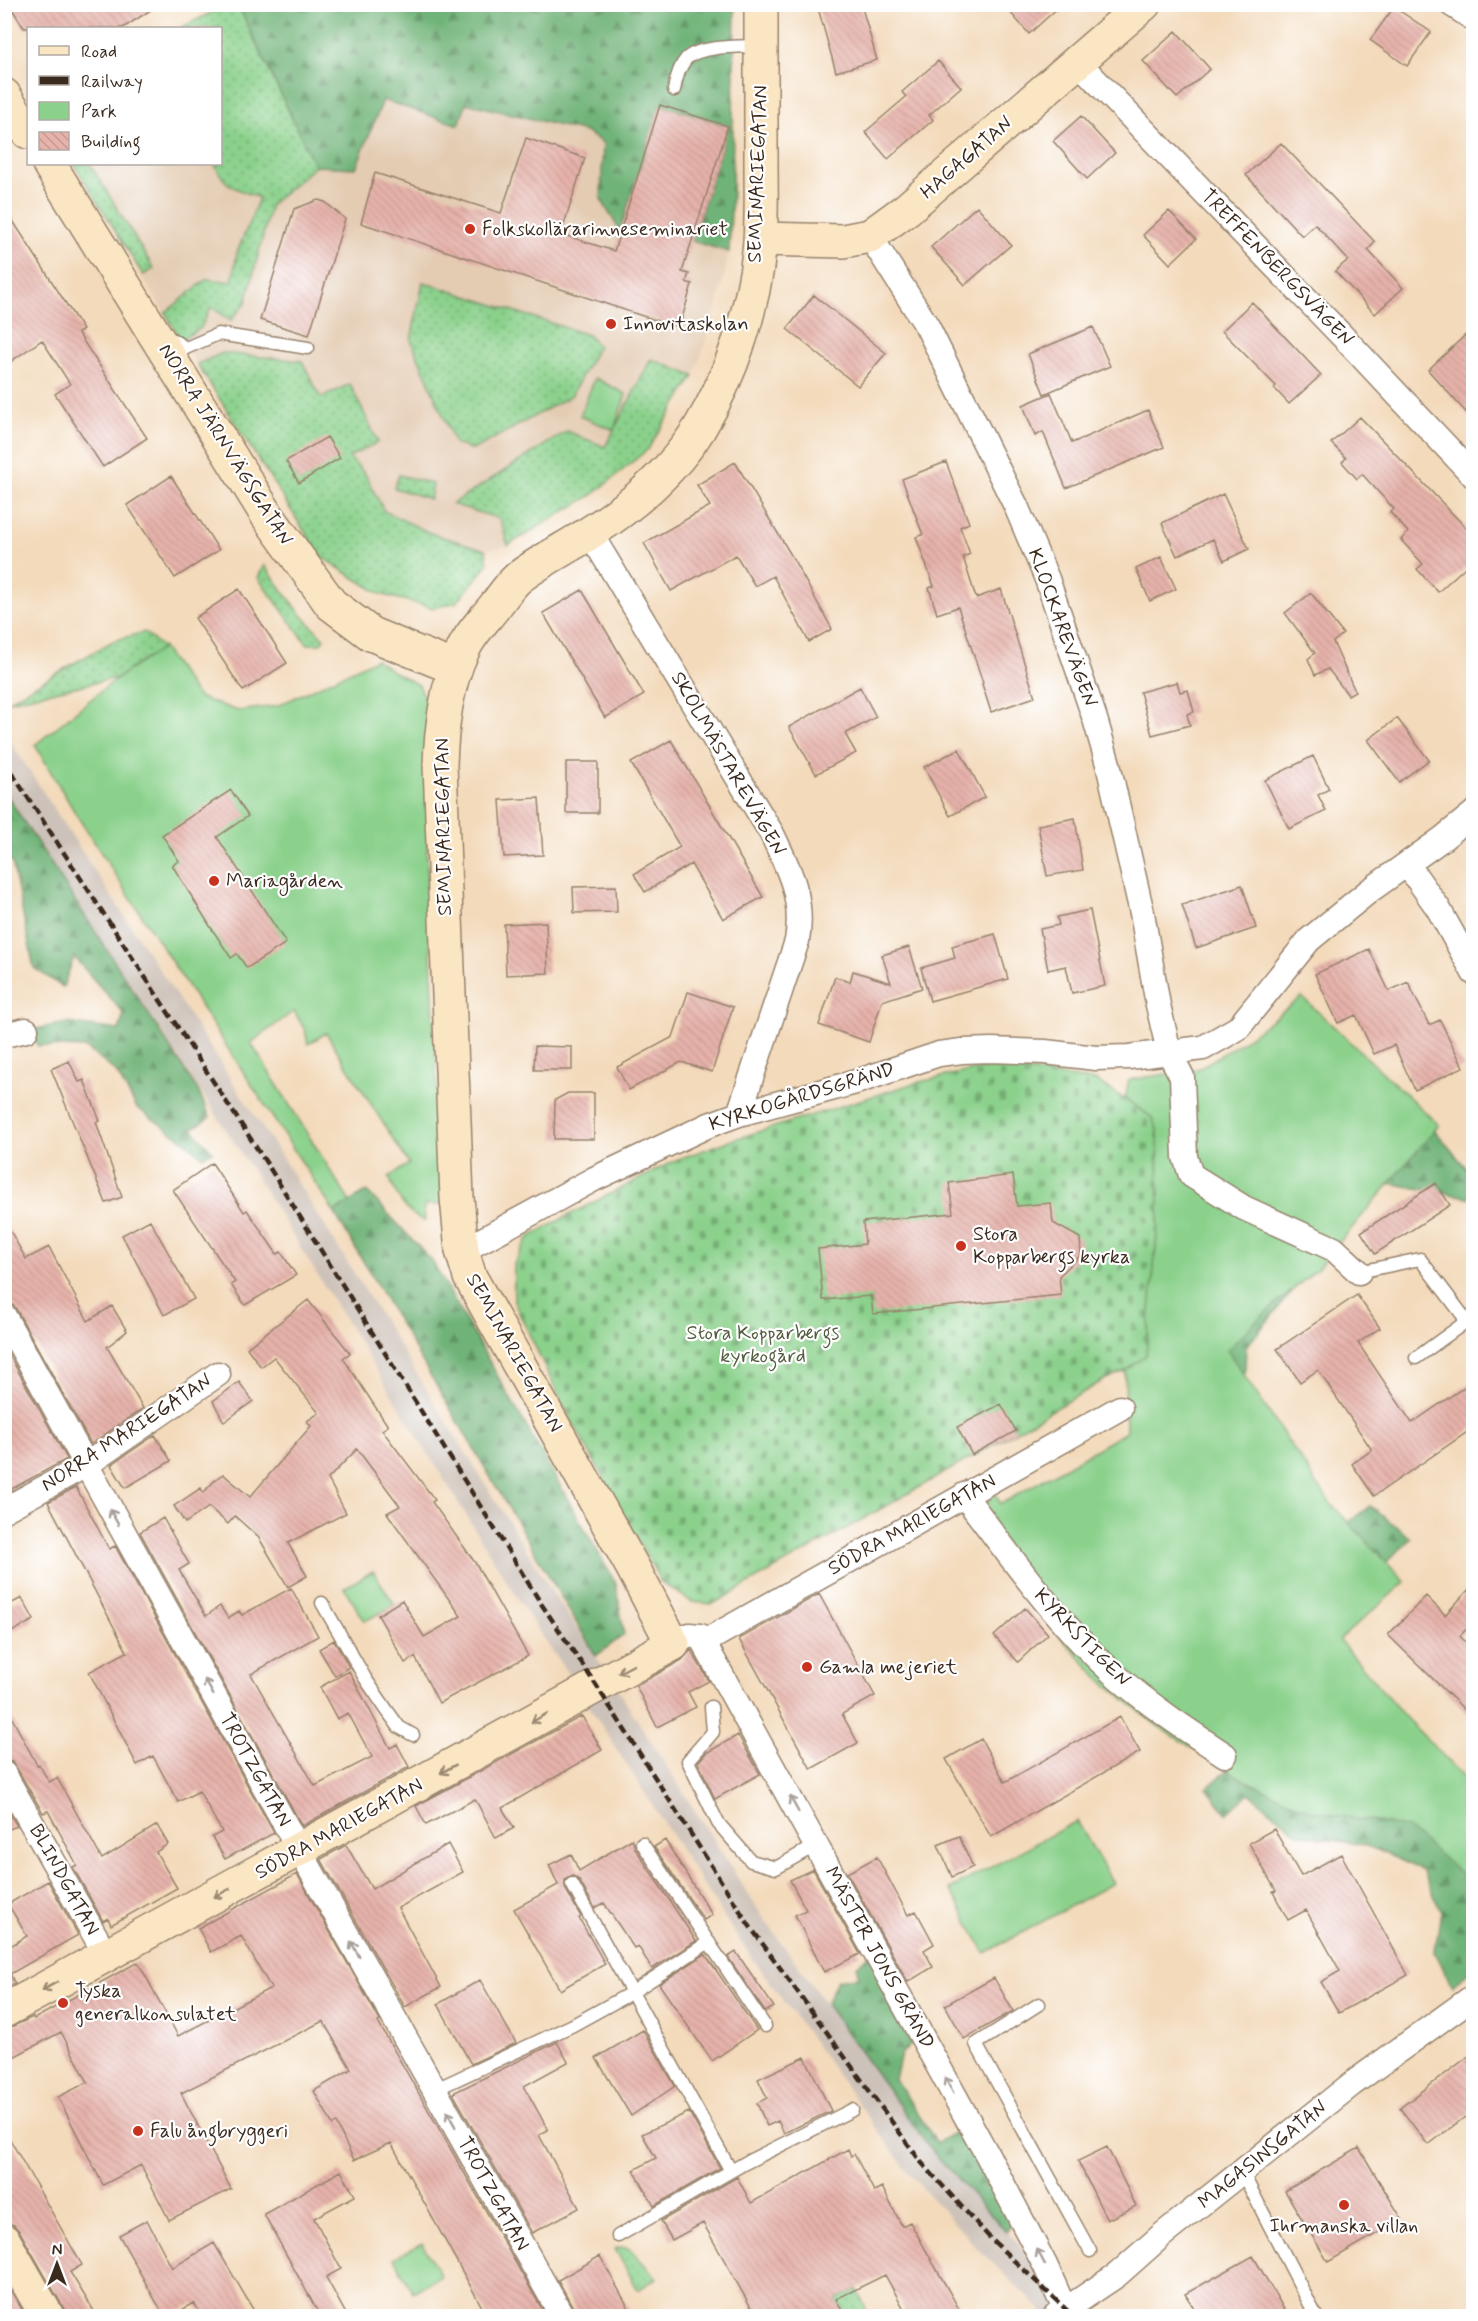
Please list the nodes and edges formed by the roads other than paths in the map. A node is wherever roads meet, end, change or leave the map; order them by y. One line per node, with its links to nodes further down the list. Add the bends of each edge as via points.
1 (761, 4): 5 (street, SEMINARIEGATAN)
2 (1143, 4): 6 (street, HAGAGATAN)
3 (1451, 4): 4 (street)
4 (1473, 19)
5 (761, 46): 7 (lane, via 710,49 687,58 677,74); 12 (street, SEMINARIEGATAN)
6 (1078, 62): 11 (street, HAGAGATAN, via 907,209); 15 (street, TREFFENBERGSVÄGEN)
7 (674, 90)
8 (4, 95): 9 (street)
9 (27, 130)
10 (49, 165): 13 (street, NORRA JÄRNVÄGSGATAN)
11 (870, 236): 12 (street, HAGAGATAN, via 843,241); 21 (street, KLOCKAREVÄGEN, via 927,326 1016,506 1047,579 1108,764)
12 (760, 239): 16 (street, SEMINARIEGATAN, via 741,334 713,405 697,432 654,484)
13 (151, 327): 14 (lane, via 186,348 219,334); 17 (street, NORRA JÄRNVÄGSGATAN, via 267,515 331,604 372,634)
14 (308, 348)
15 (1473, 476)
16 (590, 533): 17 (street, SEMINARIEGATAN, via 516,579 464,648); 22 (street, SKOLMÄSTAREVÄGEN, via 772,834 798,899 797,941)
17 (455, 668): 23 (street, SEMINARIEGATAN, via 441,738 440,765 455,1163)
18 (1473, 813): 19 (street, KYRKOGÅRDSGRÄND)
19 (1407, 864): 20 (street, via 1438,908); 21 (street, KYRKOGÅRDSGRÄND, via 1309,940 1238,1028 1203,1048)
20 (1473, 973)
21 (1169, 1052): 22 (street, KYRKOGÅRDSGRÄND, via 1129,1058 1044,1052 939,1054); 24 (street, KLOCKAREVÄGEN, via 1182,1077 1185,1157 1191,1175 1244,1208 1334,1249)
22 (739, 1114): 23 (street, KYRKOGÅRDSGRÄND, via 668,1142)
23 (462, 1251): 33 (street, SEMINARIEGATAN, via 470,1277 633,1568)
24 (1359, 1272): 26 (lane, via 1420,1258 1467,1321)
25 (4, 1316): 29 (street, TROTZGATAN)
26 (1416, 1358)
27 (218, 1374): 29 (street, NORRA MARIEGATAN)
28 (1120, 1408): 30 (street, SÖDRA MARIEGATAN)
29 (86, 1465): 31 (street, NORRA MARIEGATAN); 40 (street, TROTZGATAN, one-way to 29)
30 (964, 1495): 33 (street, SÖDRA MARIEGATAN); 36 (street, KYRKSTIGEN, via 1035,1590 1113,1673 1157,1710)
31 (4, 1510)
32 (321, 1603): 35 (lane, via 386,1709 399,1727)
33 (688, 1643): 39 (street, MÄSTER JONS GRÄND, one-way to 33); 40 (street, SÖDRA MARIEGATAN, one-way to 40)
34 (711, 1707): 39 (lane, via 713,1732 688,1761 718,1823 751,1861 776,1868)
35 (413, 1735)
36 (1226, 1755)
37 (4, 1774): 43 (street, BLINDGATAN)
38 (642, 1843): 42 (lane)
39 (816, 1845): 56 (street, MÄSTER JONS GRÄND, one-way to 39, via 1045,2265)
40 (300, 1851): 43 (street, SÖDRA MARIEGATAN, one-way to 43); 49 (street, TROTZGATAN, one-way to 40)
41 (572, 1884): 44 (lane)
42 (709, 1942): 44 (lane); 48 (lane)
43 (106, 1955): 47 (street, SÖDRA MARIEGATAN, one-way to 47)
44 (632, 1993): 49 (lane); 51 (lane)
45 (1473, 1996): 52 (street, MAGASINSGATAN, via 1352,2084)
46 (1039, 2004): 55 (lane, via 976,2044)
47 (4, 2011)
48 (765, 2026)
49 (434, 2090): 58 (street, TROTZGATAN, one-way to 49)
50 (852, 2110): 51 (lane)
51 (731, 2171): 53 (lane)
52 (1242, 2172): 56 (street, MAGASINSGATAN, via 1120,2272); 59 (lane)
53 (618, 2236)
54 (4, 2241): 57 (street)
55 (1090, 2251)
56 (1060, 2313)
57 (47, 2316)
58 (562, 2316)
59 (1316, 2316)

